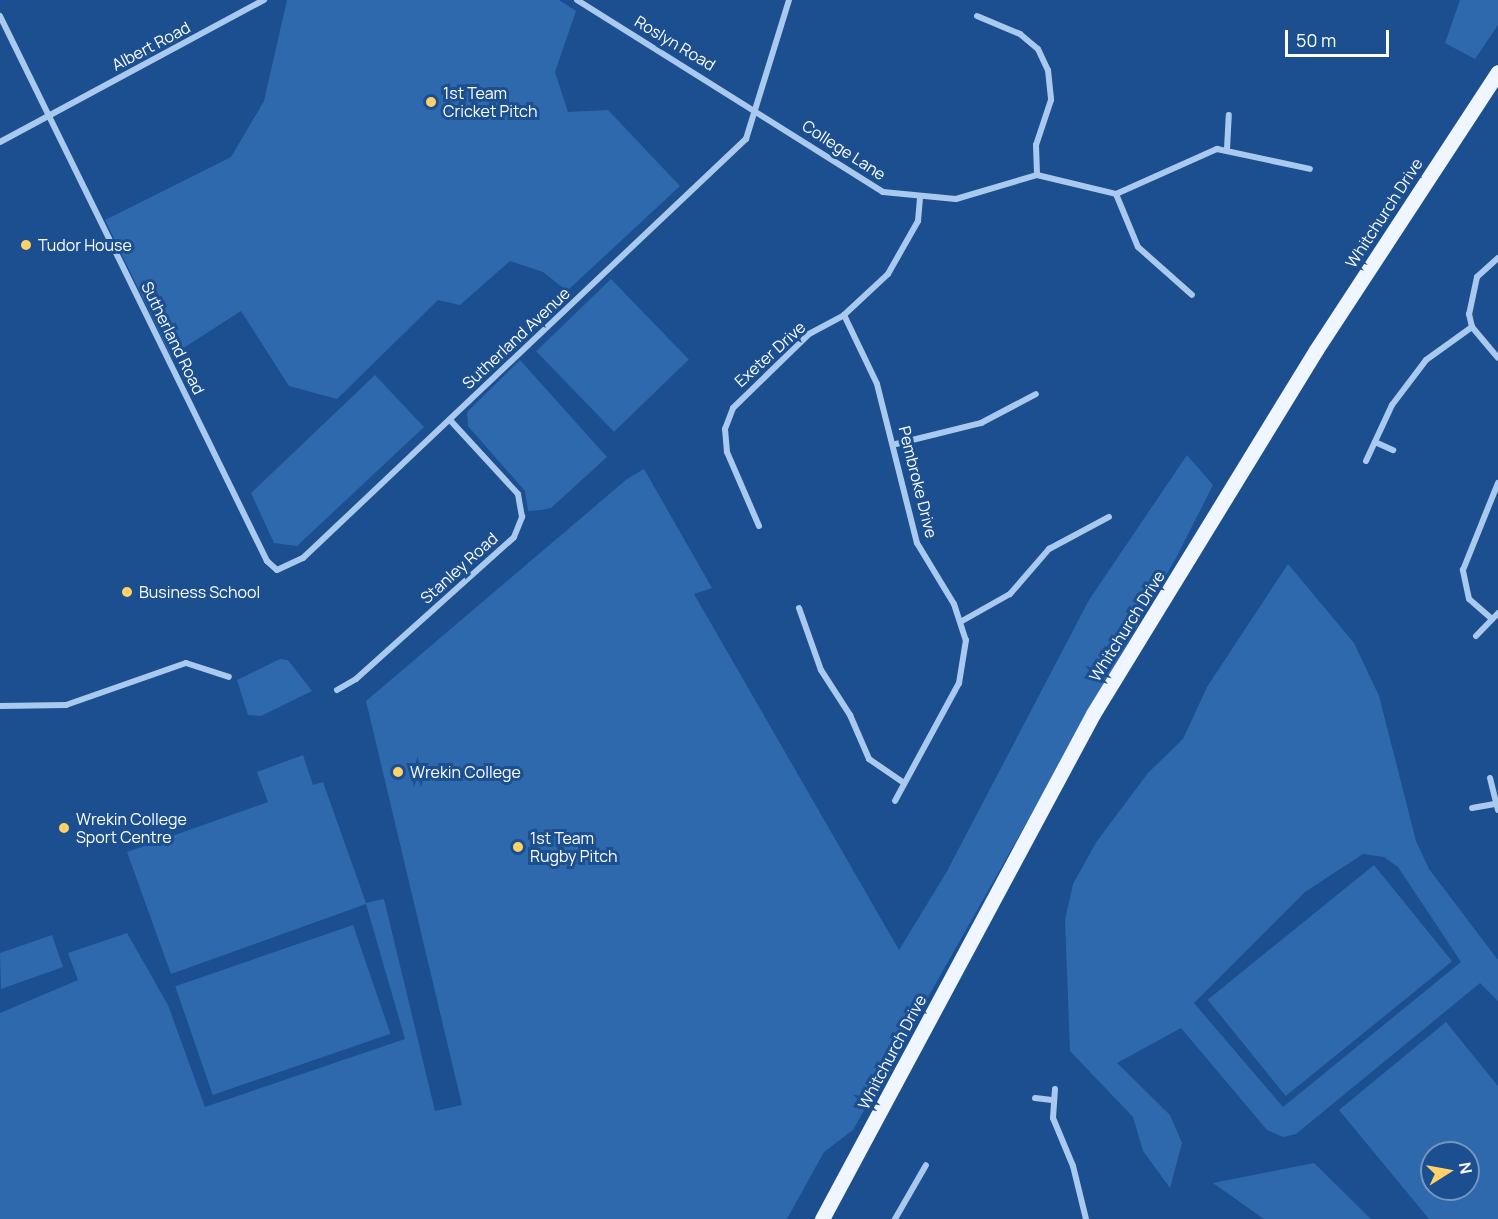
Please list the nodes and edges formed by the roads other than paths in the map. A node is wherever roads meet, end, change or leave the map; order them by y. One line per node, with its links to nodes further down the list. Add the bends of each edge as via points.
1 (264, 0): 8 (street, Albert Road)
2 (577, 0): 7 (street, Roslyn Road)
3 (789, 0): 7 (street, Sutherland Avenue)
4 (0, 16): 8 (street, Sutherland Road)
5 (977, 16): 13 (street, via 1020,34 1038,49 1048,70 1051,100 1036,146)
6 (1498, 72): 48 (main road, Whitchurch Drive, via 1316,350 1093,714)
7 (759, 110): 15 (street, College Lane, via 883,192); 22 (street, Sutherland Avenue, via 746,140)
8 (51, 114): 10 (street, Albert Road); 30 (street, Sutherland Road, via 267,561)
9 (1229, 115): 11 (street)
10 (0, 142)
11 (1227, 149): 12 (street); 14 (street, via 1203,152 1150,183)
12 (1310, 169)
13 (1037, 175): 14 (street); 15 (street, College Lane, via 976,197)
14 (1116, 194): 17 (street, via 1138,247)
15 (920, 198): 18 (street, Exeter Drive, via 918,221 900,258 872,293)
16 (1498, 258): 19 (street, via 1477,277 1471,292)
17 (1192, 295)
18 (844, 315): 24 (street, Pembroke Drive, via 870,363); 29 (street, Exeter Drive, via 808,334 733,408 725,429 727,452)
19 (1472, 327): 20 (street); 23 (street, via 1426,360 1392,405)
20 (1498, 358)
21 (1036, 394): 24 (street, via 972,426)
22 (450, 420): 30 (street, Sutherland Avenue, via 303,558); 37 (street, Stanley Road, via 518,494 522,517 514,537 356,679)
23 (1375, 442): 25 (street); 26 (street)
24 (896, 444): 34 (street, Pembroke Drive, via 917,543)
25 (1393, 450)
26 (1366, 461)
27 (1498, 483): 33 (street, via 1463,570 1469,599)
28 (1109, 517): 34 (street, via 1049,549 1010,594)
29 (759, 526)
30 (277, 570)
31 (799, 609): 40 (street, via 821,670 850,715 869,759)
32 (1498, 613): 33 (street)
33 (1492, 619): 35 (street)
34 (962, 621): 40 (street, Pembroke Drive, via 966,663 959,683)
35 (1476, 636)
36 (229, 677): 38 (street, via 186,663 66,705)
37 (337, 690)
38 (0, 706)
39 (1490, 778): 42 (street)
40 (904, 783): 41 (street, Pembroke Drive)
41 (895, 801)
42 (1496, 807): 43 (street)
43 (1472, 808)
44 (1055, 1089): 46 (street)
45 (1035, 1098): 46 (street)
46 (1052, 1100): 50 (street, via 1053,1118 1073,1166)
47 (926, 1165): 49 (street)
48 (822, 1219)
49 (895, 1219)
50 (1086, 1219)

